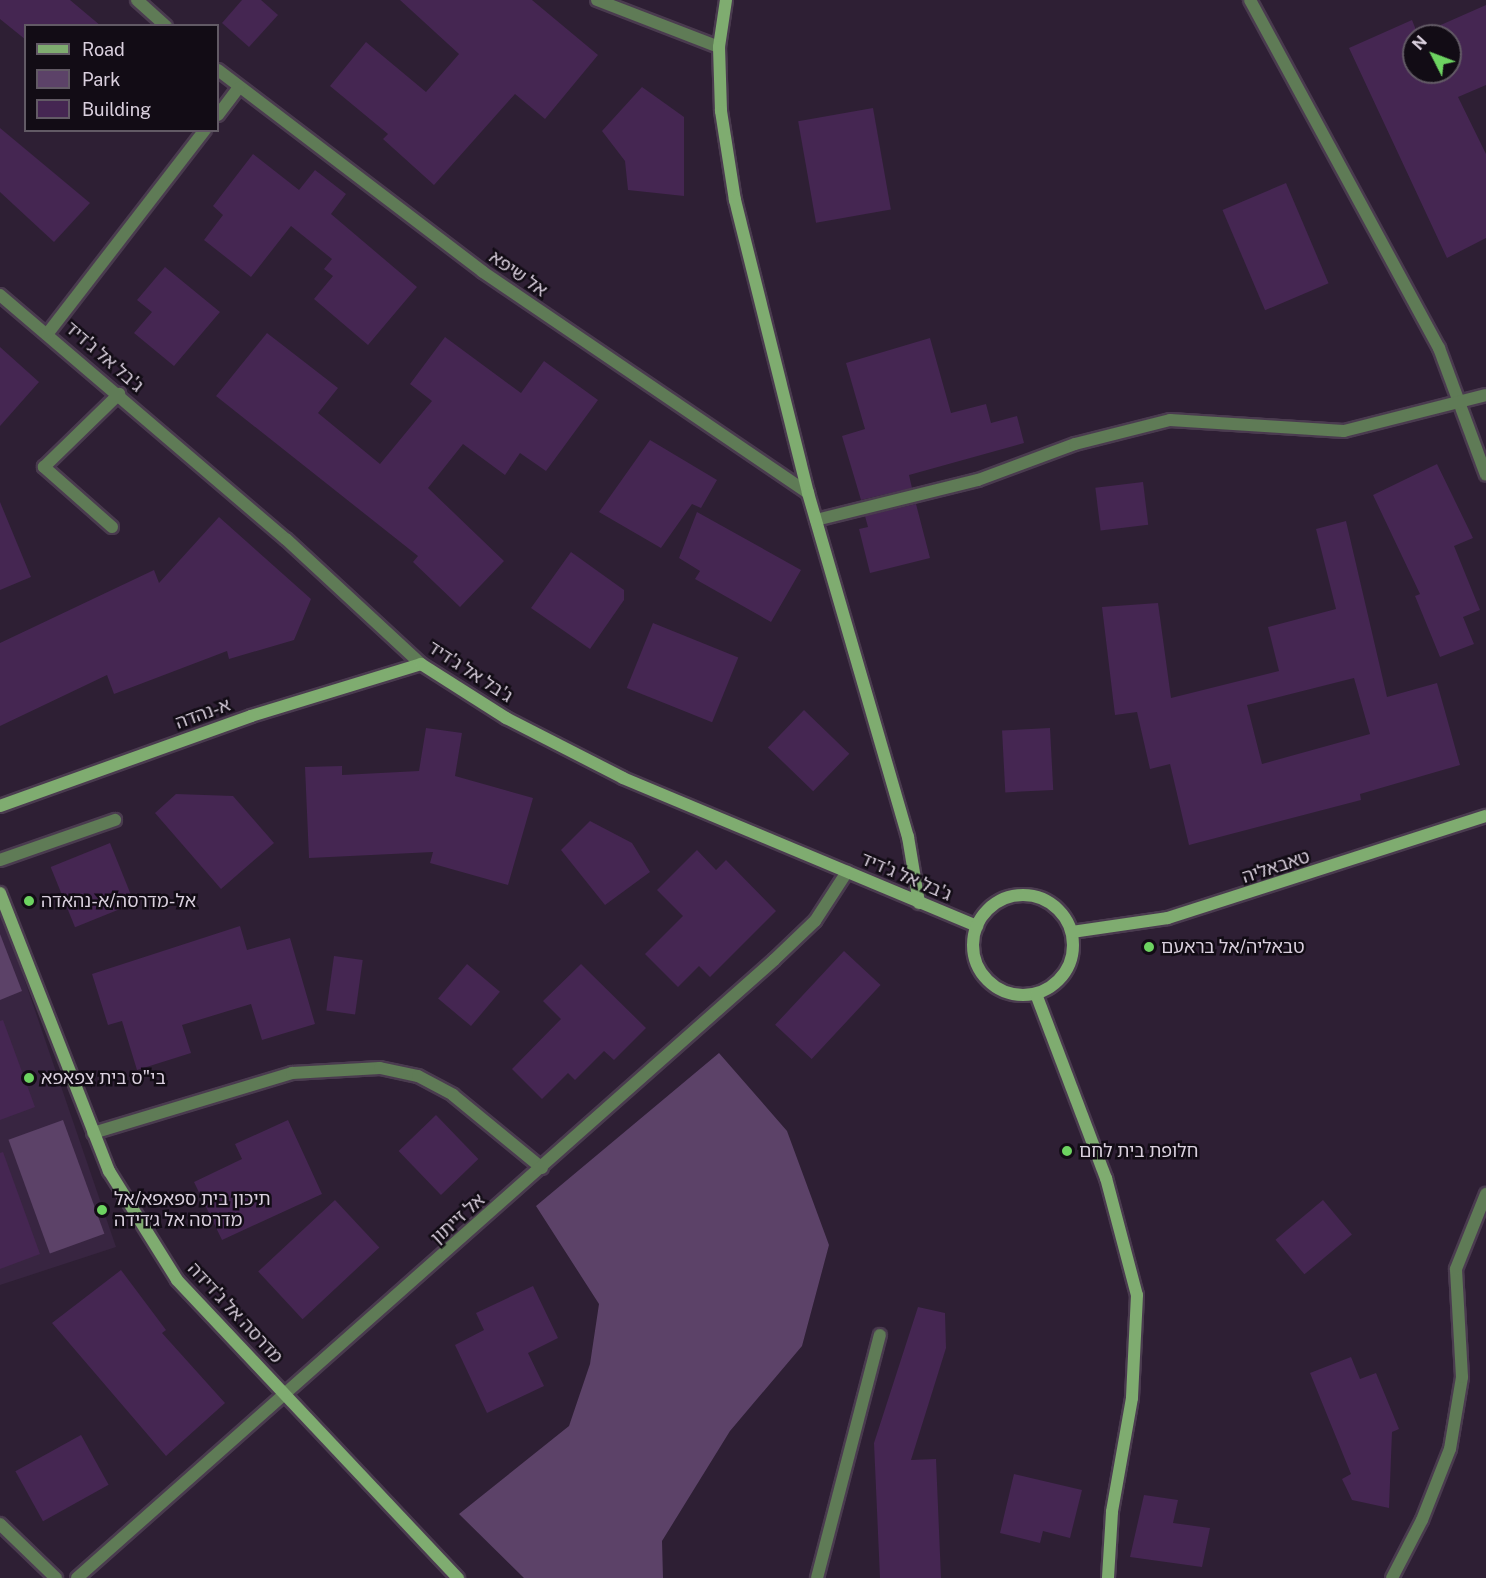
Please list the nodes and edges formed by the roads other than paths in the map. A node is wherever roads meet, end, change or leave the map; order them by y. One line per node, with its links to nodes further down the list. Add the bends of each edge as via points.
1 (137, 0): 5 (street)
2 (597, 0): 6 (street)
3 (726, 0): 6 (street)
4 (1250, 0): 15 (street, via 1439,348)
5 (164, 24)
6 (719, 47): 17 (street, via 721,111 735,200)
7 (219, 71): 8 (street, אל שיפא)
8 (238, 88): 9 (street); 17 (street, אל שיפא, via 483,272)
9 (219, 113)
10 (203, 132): 12 (street)
11 (0, 295): 12 (street, ג'בל אל ג'דיד)
12 (48, 333): 13 (street, ג'בל אל ג'דיד)
13 (119, 394): 19 (street, via 44,467); 20 (street, ג'בל אל ג'דיד)
14 (1486, 395): 15 (street)
15 (1459, 400): 16 (street); 18 (street, via 1344,431 1170,420 1075,444 978,480)
16 (1486, 475)
17 (808, 492): 18 (street)
18 (816, 520): 27 (street, via 908,837)
19 (112, 527)
20 (421, 664): 21 (street, א-נהדה, via 251,716); 25 (street, ג'בל אל ג'דיד, via 506,718 623,778)
21 (0, 806)
22 (1486, 816): 29 (street, טאבאליה, via 1168,918)
23 (115, 820): 24 (street)
24 (0, 860)
25 (847, 872): 27 (street, ג'בל אל ג'דיד); 32 (street, אל זייתון, via 826,906 783,952)
26 (0, 893): 31 (street, מדרסה אל ג'דידה)
27 (919, 903): 28 (street, ג'בל אל ג'דיד)
28 (976, 926): 29 (street, via 997,903 1027,894 1055,906); 30 (street, via 974,957 981,972 1005,992)
29 (1072, 932): 30 (street, via 1071,963 1057,982)
30 (1036, 994): 41 (street, via 1106,1178 1137,1295 1131,1398 1112,1512)
31 (93, 1133): 32 (street, via 292,1073 380,1068 418,1076 453,1095); 35 (street, מדרסה אל ג'דידה, via 109,1171 177,1280)
32 (542, 1168): 35 (street, אל זייתון)
33 (1486, 1194): 42 (street, via 1456,1269 1462,1377 1450,1449 1422,1520)
34 (880, 1335): 40 (street)
35 (287, 1396): 38 (street, אל זייתון); 39 (street, מדרסה אל ג'דידה)
36 (0, 1524): 37 (street)
37 (56, 1578)
38 (77, 1578)
39 (458, 1578)
40 (817, 1578)
41 (1108, 1578)
42 (1392, 1578)

